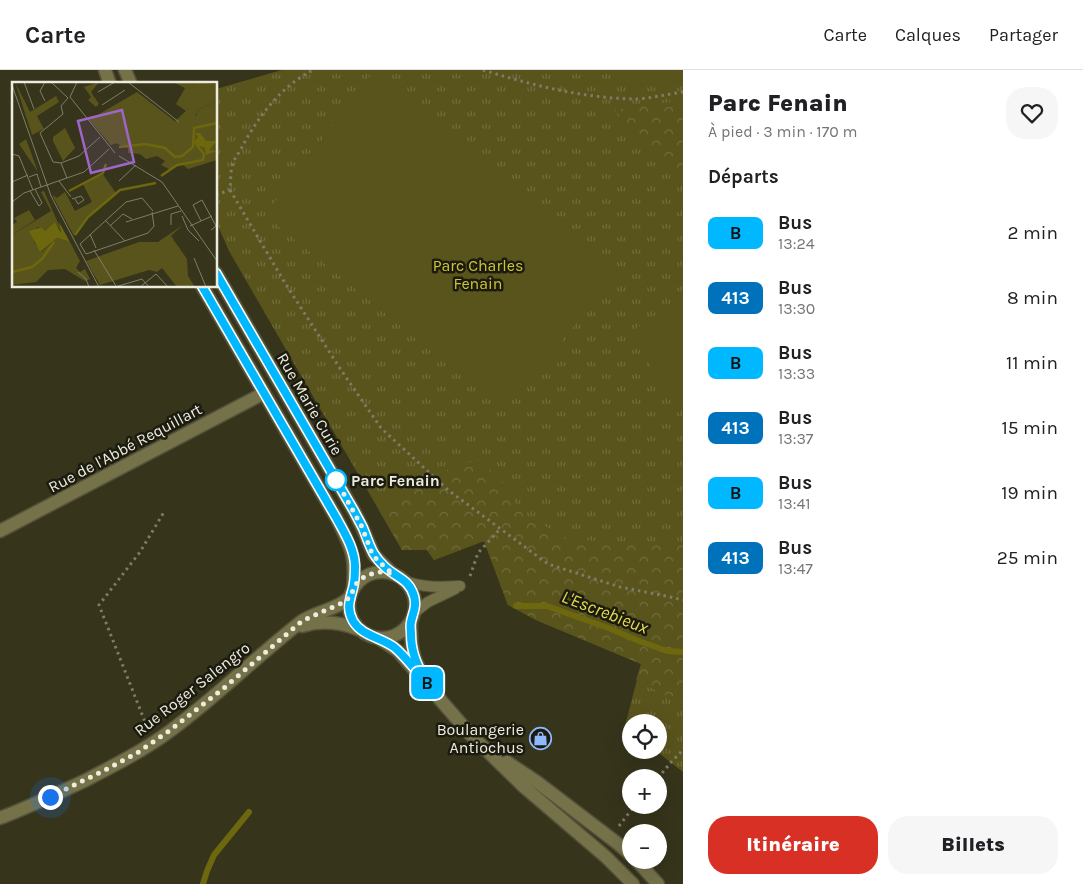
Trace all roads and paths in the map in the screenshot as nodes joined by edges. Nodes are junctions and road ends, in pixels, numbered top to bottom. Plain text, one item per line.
1 (105, 70) edge
2 (125, 70) edge
3 (313, 70) edge
4 (483, 70) edge
5 (109, 82) edge
6 (129, 82) edge
7 (683, 92) edge
8 (230, 190) junction
9 (218, 194) edge
10 (218, 276) edge
11 (203, 288) edge
12 (264, 393) junction
13 (164, 512) dead end
14 (500, 529) junction
15 (0, 530) edge
16 (393, 574) junction
17 (405, 581) junction
18 (468, 584) dead end
19 (352, 592) junction
20 (683, 600) edge
21 (413, 617) junction
22 (360, 630) junction
23 (291, 631) junction
24 (378, 638) junction
25 (427, 684) junction
26 (154, 741) junction
27 (482, 745) junction
28 (683, 750) edge
29 (665, 769) edge
30 (628, 814) edge
31 (0, 818) edge
32 (618, 826) dead end
33 (622, 848) edge
34 (644, 869) edge
35 (633, 884) edge
36 (658, 884) edge

1 - 5 street
2 - 6 street
3 - 8 path
4 - 7 path
8 - 9 path
8 - 14 path
10 - 16 street, Rue Marie Curie
11 - 12 street, Rue Marie Curie
12 - 15 street, Rue de l'Abbé Requillart
12 - 19 street, Rue Marie Curie
13 - 26 path
14 - 18 path
14 - 20 path
16 - 17 street
16 - 19 street
17 - 21 street
17 - 21 lane
19 - 22 street
19 - 23 street, Rue Roger Salengro
21 - 24 street
21 - 25 street
22 - 23 street, Rue Roger Salengro
22 - 24 street
23 - 26 street, Rue Roger Salengro
24 - 25 street
25 - 27 street
26 - 31 street, Rue Roger Salengro
27 - 33 street
27 - 35 street
28 - 29 path
30 - 32 path
34 - 36 street

